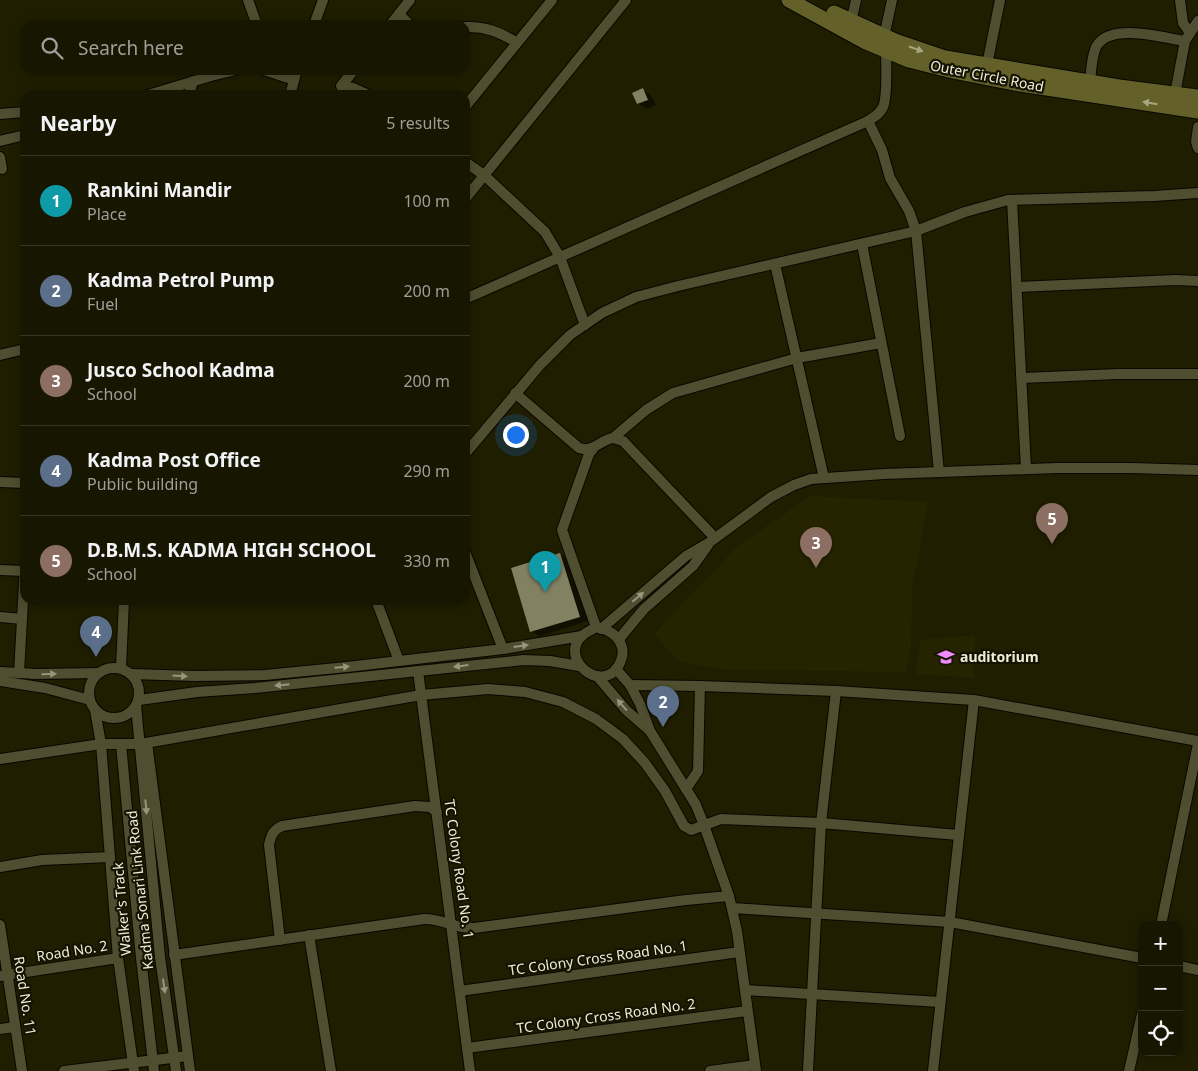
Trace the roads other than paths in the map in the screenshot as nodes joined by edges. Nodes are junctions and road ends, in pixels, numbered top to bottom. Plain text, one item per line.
1 (248, 0) edge
2 (323, 0) edge
3 (410, 0) edge
4 (552, 0) edge
5 (626, 0) edge
6 (789, 0) edge
7 (808, 0) edge
8 (856, 0) edge
9 (892, 0) edge
10 (1000, 0) edge
11 (1180, 0) edge
12 (399, 14) junction
13 (255, 20) edge
14 (316, 20) edge
15 (394, 20) edge
16 (405, 20) edge
17 (1198, 21) edge
18 (851, 22) junction
19 (470, 27) edge
20 (1187, 37) junction
21 (516, 42) junction
22 (885, 43) junction
23 (987, 65) junction
24 (216, 75) edge
25 (280, 75) edge
26 (296, 75) edge
27 (350, 75) edge
28 (294, 80) junction
29 (193, 81) junction
30 (1090, 82) junction
31 (164, 90) edge
32 (190, 90) edge
33 (291, 90) edge
34 (357, 90) edge
35 (1175, 94) junction
36 (1198, 97) edge
37 (470, 101) edge
38 (1198, 111) edge
39 (20, 112) edge
40 (0, 114) edge
41 (868, 121) junction
42 (1198, 127) edge
43 (20, 136) edge
44 (0, 141) edge
45 (1198, 148) edge
46 (0, 157) edge
47 (470, 165) edge
48 (2, 169) dead end
49 (484, 175) junction
50 (470, 193) edge
51 (1198, 193) edge
52 (1012, 200) junction
53 (916, 231) junction
54 (862, 244) junction
55 (560, 257) junction
56 (776, 264) junction
57 (1198, 280) edge
58 (1018, 287) junction
59 (470, 297) edge
60 (585, 325) junction
61 (881, 343) junction
62 (20, 350) edge
63 (0, 355) edge
64 (797, 358) junction
65 (1198, 374) edge
66 (1022, 378) junction
67 (515, 393) junction
68 (900, 436) dead end
69 (613, 438) junction
70 (470, 448) edge
71 (593, 449) junction
72 (1026, 469) junction
73 (1198, 470) edge
74 (938, 472) junction
75 (824, 478) junction
76 (0, 482) edge
77 (20, 483) edge
78 (712, 540) junction
79 (470, 565) edge
80 (0, 570) edge
81 (20, 570) edge
82 (23, 605) edge
83 (124, 605) edge
84 (378, 605) edge
85 (0, 617) edge
86 (22, 619) junction
87 (598, 628) junction
88 (582, 636) junction
89 (619, 639) junction
90 (503, 648) junction
91 (399, 661) junction
92 (579, 666) junction
93 (121, 668) junction
94 (616, 669) junction
95 (418, 671) junction
96 (0, 672) edge
97 (19, 673) junction
98 (99, 673) junction
99 (132, 674) junction
100 (597, 676) junction
101 (0, 682) edge
102 (630, 685) junction
103 (700, 686) junction
104 (836, 691) junction
105 (421, 695) junction
106 (90, 700) junction
107 (974, 700) junction
108 (138, 703) junction
109 (95, 710) junction
110 (650, 731) junction
111 (144, 743) junction
112 (1198, 743) edge
113 (100, 744) junction
114 (121, 744) junction
115 (0, 759) edge
116 (686, 789) junction
117 (437, 812) junction
118 (821, 822) junction
119 (704, 825) junction
120 (958, 835) junction
121 (110, 857) junction
122 (0, 867) edge
123 (729, 896) junction
124 (732, 908) junction
125 (816, 912) junction
126 (1162, 921) edge
127 (950, 922) junction
128 (0, 925) edge
129 (452, 925) junction
130 (309, 935) junction
131 (280, 940) junction
132 (740, 952) junction
133 (174, 955) junction
134 (1138, 957) edge
135 (118, 958) junction
136 (1183, 967) edge
137 (1198, 970) edge
138 (4, 976) edge
139 (745, 990) junction
140 (460, 991) junction
141 (812, 994) junction
142 (940, 1002) junction
143 (747, 1011) junction
144 (15, 1027) junction
145 (0, 1029) edge
146 (1138, 1032) edge
147 (467, 1048) junction
148 (188, 1056) junction
149 (174, 1059) junction
150 (133, 1066) edge
151 (154, 1066) edge
152 (756, 1068) edge
153 (22, 1071) edge
154 (64, 1071) edge
155 (176, 1071) edge
156 (190, 1071) edge
157 (331, 1071) edge
158 (470, 1071) edge
159 (710, 1071) edge
160 (808, 1071) edge
161 (933, 1071) edge
162 (1129, 1071) edge

1 - 13 street
2 - 14 street
3 - 12 street
4 - 21 street
5 - 49 street
6 - 22 main road, Outer Circle Road
7 - 18 main road, Outer Circle Road
8 - 18 street
9 - 22 street
10 - 23 street
11 - 20 street
12 - 15 street
12 - 16 street
17 - 20 street
18 - 22 main road, Outer Circle Road
19 - 21 street
20 - 30 street
20 - 35 street
21 - 37 street
22 -> 23 main road, Outer Circle Road
38 -> 22 main road, Outer Circle Road
22 - 41 street
23 - 30 main road, Outer Circle Road
24 - 29 street
25 - 28 street
26 - 28 street
27 - 34 street
28 - 33 street
29 - 31 street
29 - 32 street
30 - 35 main road, Outer Circle Road
35 - 36 main road, Outer Circle Road
39 - 40 street
41 - 53 street
41 - 55 street
42 - 45 street
43 - 44 street
46 - 48 street
47 - 49 street
49 - 50 street
49 - 55 street
51 - 52 street
52 - 53 street
52 - 58 street
53 - 54 street
53 - 74 street
54 - 56 street
54 - 61 street
55 - 59 street
55 - 60 street
56 - 60 street
56 - 64 street
57 - 58 street
58 - 66 street
60 - 67 street
61 - 64 street
61 - 68 street
62 - 63 street
64 - 69 street
64 - 75 street
65 - 66 street
66 - 72 street
67 - 70 street
67 - 71 street
69 - 71 street
69 - 78 street
71 - 87 street
72 - 73 street
72 - 74 street
74 - 75 street
75 - 78 street
76 - 77 street
87 -> 78 street
78 - 89 street
79 - 90 street
80 - 81 street
82 - 86 street
83 - 93 street
84 - 91 street
85 - 86 street
86 - 97 street
87 - 88 street
87 - 89 street
90 -> 88 street
88 - 92 street
89 - 94 street
90 - 91 street
99 -> 91 street
92 -> 95 street
92 - 100 street
93 - 98 street
93 - 99 street
94 - 100 street
94 - 102 street
95 - 105 street, TC Colony Road No. 1
95 -> 108 street
96 - 97 street
97 -> 98 street
98 - 106 street
99 - 108 street
110 -> 100 street
101 - 106 street
102 - 103 street
102 - 110 street
103 - 104 street
103 - 116 street
104 - 107 street
104 - 118 street
105 - 111 street
105 - 117 street, TC Colony Road No. 1
105 - 119 street
106 - 109 street
107 - 112 street
107 - 120 street
108 - 109 street
108 - 111 street, Kadma Sonari Link Road
109 - 113 street, Kadma Sonari Link Road
110 - 116 street
111 - 114 street
111 - 133 street
111 -> 149 street, Kadma Sonari Link Road
112 - 126 street
113 - 114 street
113 - 115 street
113 - 121 street, Kadma Sonari Link Road
114 - 151 street, Walker's Track
116 - 119 street
117 - 129 street, TC Colony Road No. 1
117 - 131 street
118 - 119 street
118 - 120 street
118 - 125 street
119 - 123 street
120 - 127 street
121 - 122 street
121 - 135 street, Kadma Sonari Link Road
123 - 124 street
123 - 129 street
124 - 125 street
124 - 132 street
125 - 127 street
125 - 141 street
127 - 134 street
127 - 142 street
128 - 138 street, Road No. 11
129 - 130 street
129 - 140 street, TC Colony Road No. 1
130 - 131 street
130 - 157 street
131 - 133 street
132 - 139 street
132 - 140 street, TC Colony Cross Road No. 1
133 - 148 street
135 - 138 street, Road No. 2
135 - 150 street, Kadma Sonari Link Road
136 - 137 street
138 - 144 street, Road No. 11
139 - 141 street
139 - 143 street
140 - 147 street, TC Colony Road No. 1
141 - 142 street
141 - 160 street
142 - 161 street
143 - 147 street, TC Colony Cross Road No. 2
143 - 152 street
144 - 145 street
144 - 153 street, Road No. 11
146 - 162 street
147 - 158 street, TC Colony Road No. 1
148 - 149 street
148 - 156 street
149 - 151 street
149 - 155 street, Kadma Sonari Link Road
150 - 151 street
150 - 154 street
152 - 159 street

